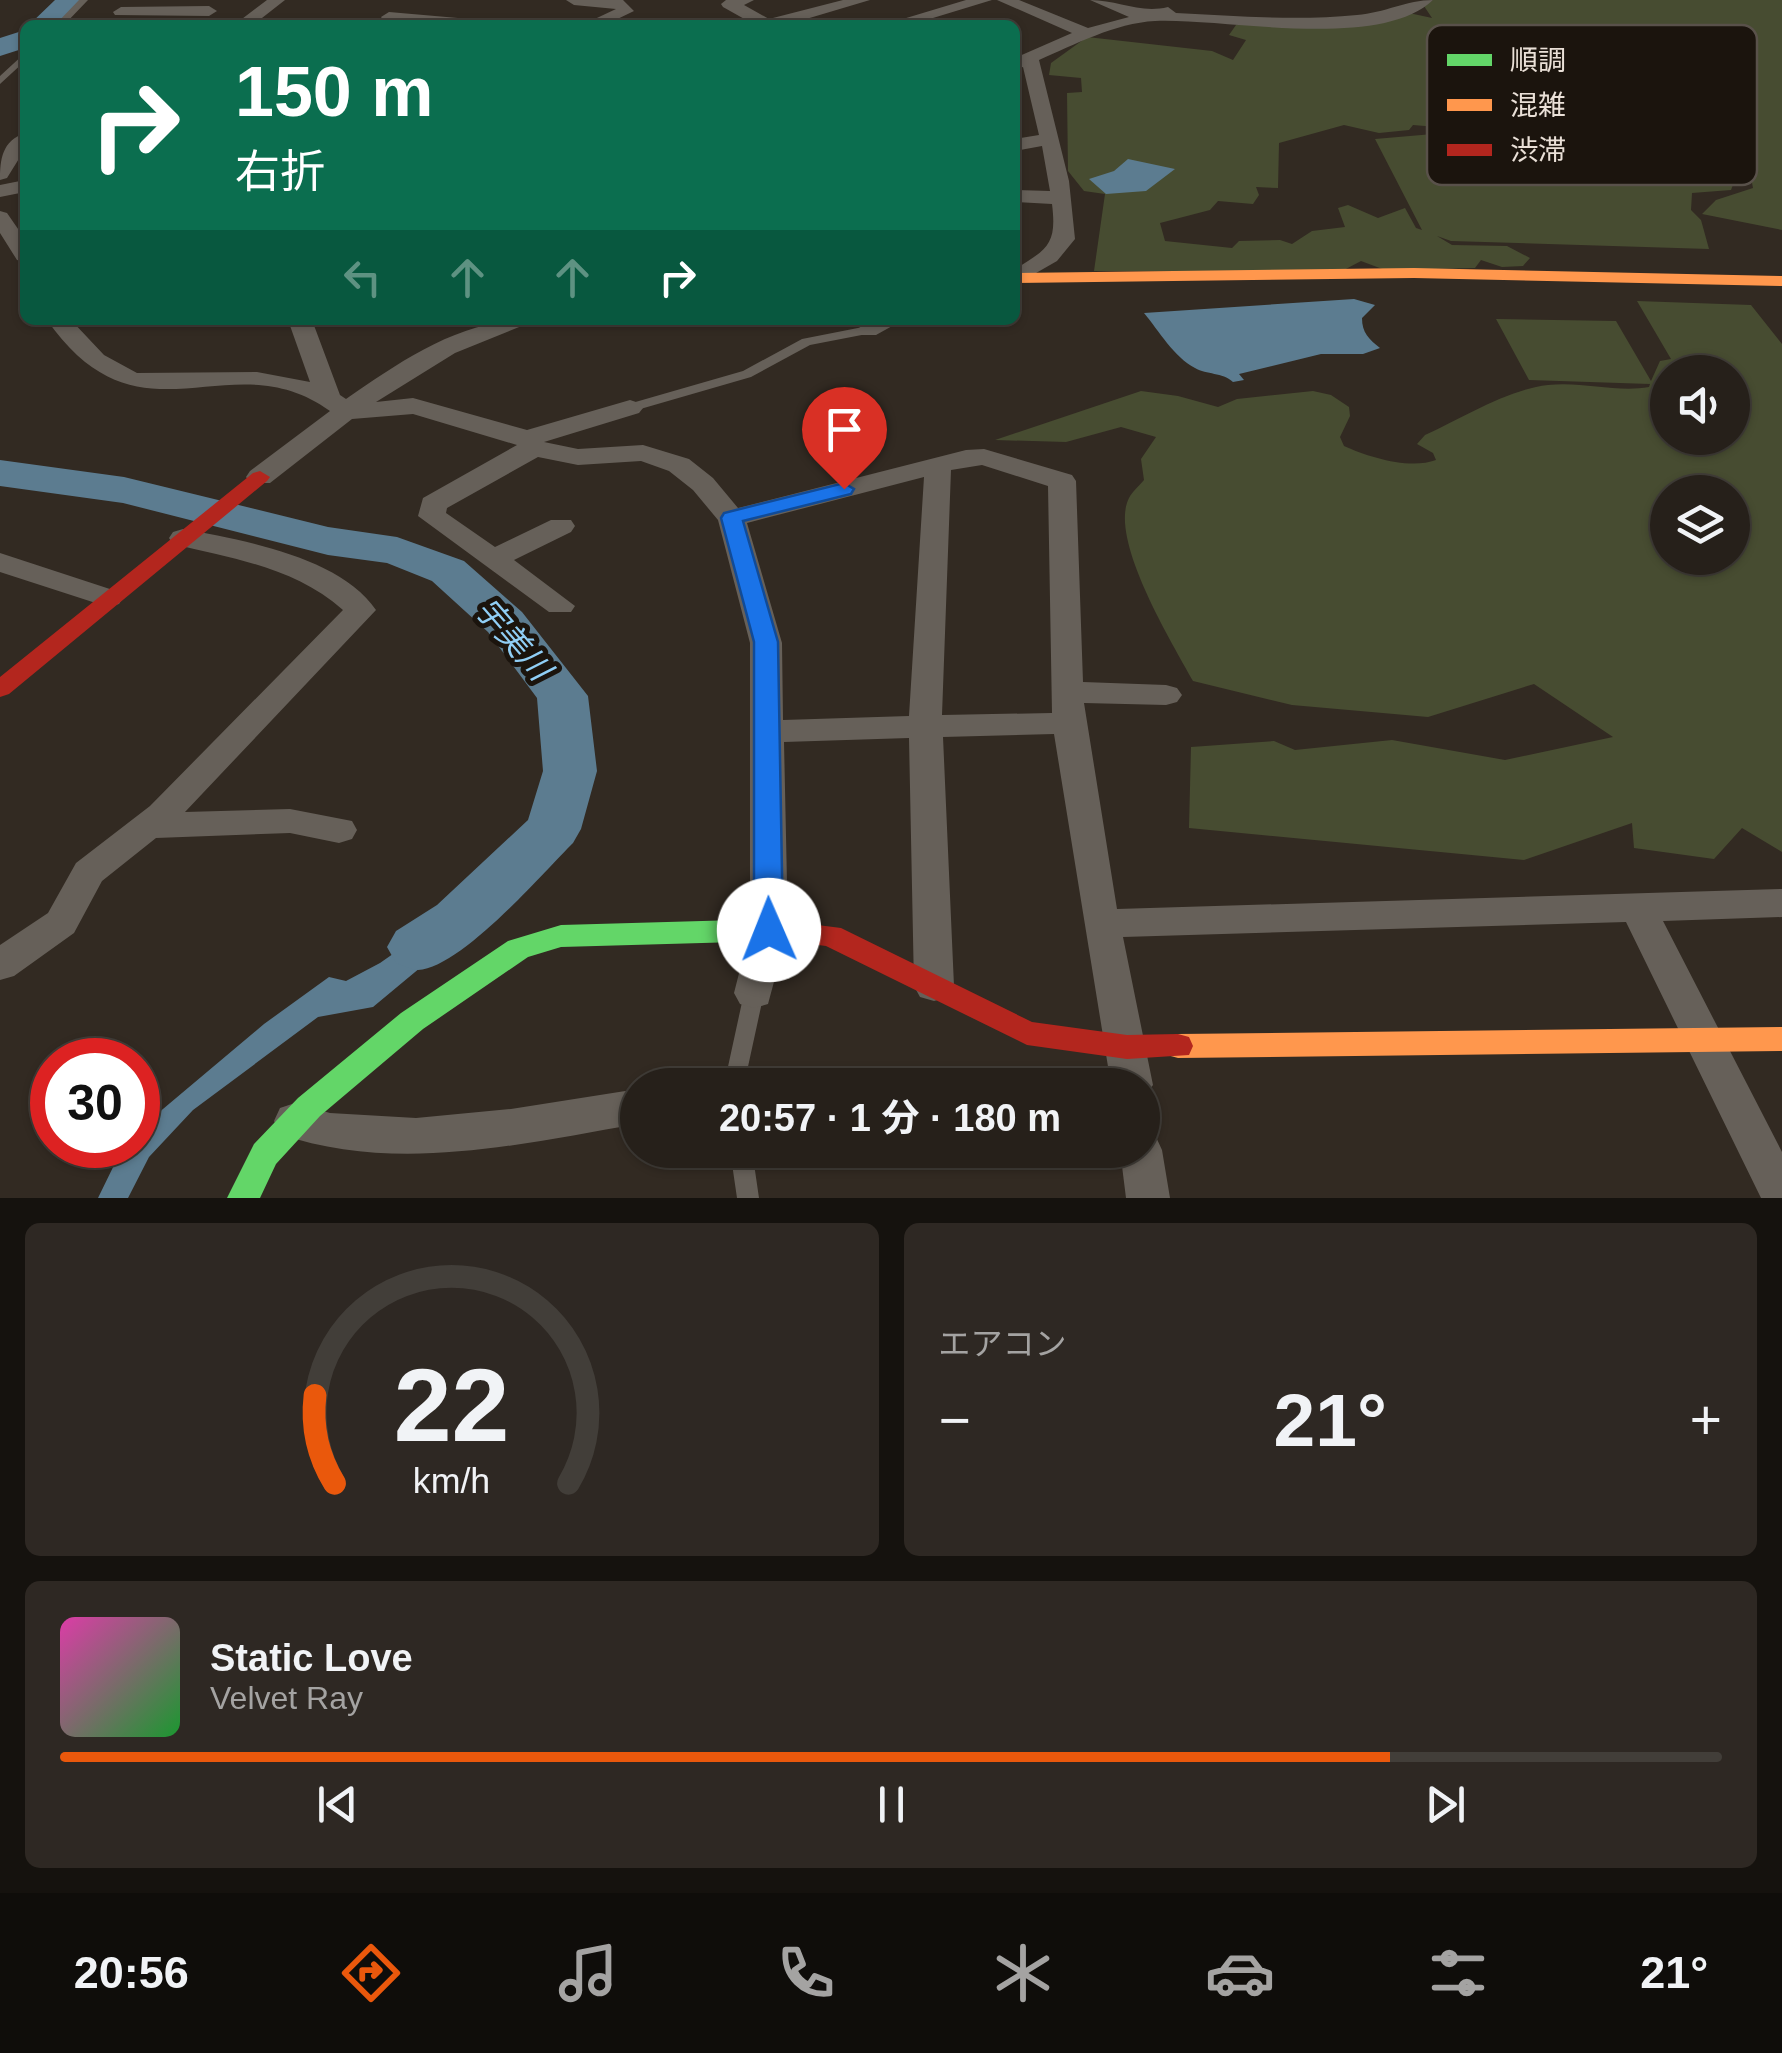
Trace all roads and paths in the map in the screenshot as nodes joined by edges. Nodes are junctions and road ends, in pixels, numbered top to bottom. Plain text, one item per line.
1 (84, 0) edge
2 (276, 0) edge
3 (406, 0) edge
4 (574, 0) edge
5 (746, 0) edge
6 (862, 0) edge
7 (913, 0) edge
8 (984, 0) edge
9 (1004, 0) edge
10 (1098, 0) edge
11 (1425, 0) edge
12 (1198, 3) edge
13 (215, 4) edge
14 (1290, 4) dead end
15 (940, 12) junction
16 (1142, 18) junction
17 (1220, 19) junction
18 (64, 20) edge
19 (111, 20) edge
20 (194, 20) edge
21 (249, 20) edge
22 (385, 20) edge
23 (603, 20) edge
24 (758, 20) edge
25 (786, 20) edge
26 (909, 20) edge
27 (960, 20) edge
28 (1194, 31) dead end
29 (1087, 34) junction
30 (1028, 59) edge
31 (20, 61) edge
32 (0, 81) edge
33 (1039, 95) junction
34 (1020, 101) edge
35 (1048, 139) junction
36 (20, 144) edge
37 (1020, 144) edge
38 (0, 174) edge
39 (1020, 196) edge
40 (1061, 198) junction
41 (0, 217) edge
42 (20, 247) edge
43 (1020, 275) edge
44 (1020, 278) edge
45 (1782, 280) edge
46 (62, 325) edge
47 (302, 325) edge
48 (503, 325) edge
49 (880, 325) edge
50 (868, 330) joint
51 (337, 403) junction
52 (630, 408) joint
53 (530, 444) junction
54 (938, 466) junction
55 (260, 477) joint
56 (732, 518) junction
57 (561, 526) dead end
58 (190, 532) junction
59 (493, 558) junction
60 (0, 562) edge
61 (108, 598) junction
62 (560, 606) dead end
63 (0, 689) edge
64 (1166, 695) dead end
65 (1069, 708) junction
66 (926, 727) junction
67 (767, 731) junction
68 (148, 826) junction
69 (339, 830) dead end
70 (1782, 904) edge
71 (1637, 906) junction
72 (1102, 924) junction
73 (769, 930) junction
74 (0, 965) edge
75 (934, 986) junction
76 (754, 993) joint
77 (1782, 1039) edge
78 (1706, 1040) junction
79 (1130, 1066) edge
80 (738, 1068) edge
81 (620, 1109) edge
82 (295, 1121) junction
83 (744, 1168) edge
84 (1144, 1168) edge
85 (1782, 1196) edge
86 (243, 1198) edge
87 (748, 1198) edge
88 (1148, 1198) edge

1 - 18 lane
2 - 21 street
3 - 22 street
4 - 23 street
5 - 24 street
6 - 25 street
7 - 15 street
8 - 15 street
9 - 29 street
10 - 16 street
11 - 17 street
12 - 16 street
13 - 19 street
13 - 20 street
14 - 17 street
15 - 26 street
15 - 27 street
16 - 17 street
16 - 28 street
16 - 29 street
29 - 30 street
30 - 33 street
31 - 32 lane
33 - 34 street
33 - 35 street
35 - 37 street
35 - 40 street
36 - 38 street
39 - 40 street
40 - 43 street
41 - 42 street
44 - 45 street
46 - 51 street
47 - 51 street
48 - 51 street
49 - 50 street
50 - 52 lane
51 - 53 street
51 - 55 street
52 - 53 street
53 - 56 street
53 - 59 street
54 - 56 street
54 - 65 street
54 - 66 street
55 - 58 street
56 - 67 street
57 - 59 street
58 - 61 street
58 - 68 street
59 - 62 street
60 - 61 street
61 - 63 street
64 - 65 street
65 - 66 street
65 - 72 street
66 - 67 street
66 - 75 street
67 - 73 street
68 - 69 street
68 - 74 street
70 - 71 street
71 - 72 street
71 - 78 street
72 - 79 street
73 - 75 street
73 - 76 street
73 - 82 street
75 - 79 street
76 - 80 lane
77 - 78 street
78 - 79 street
78 - 85 street
81 - 82 street
82 - 86 street
83 - 87 lane
84 - 88 street

